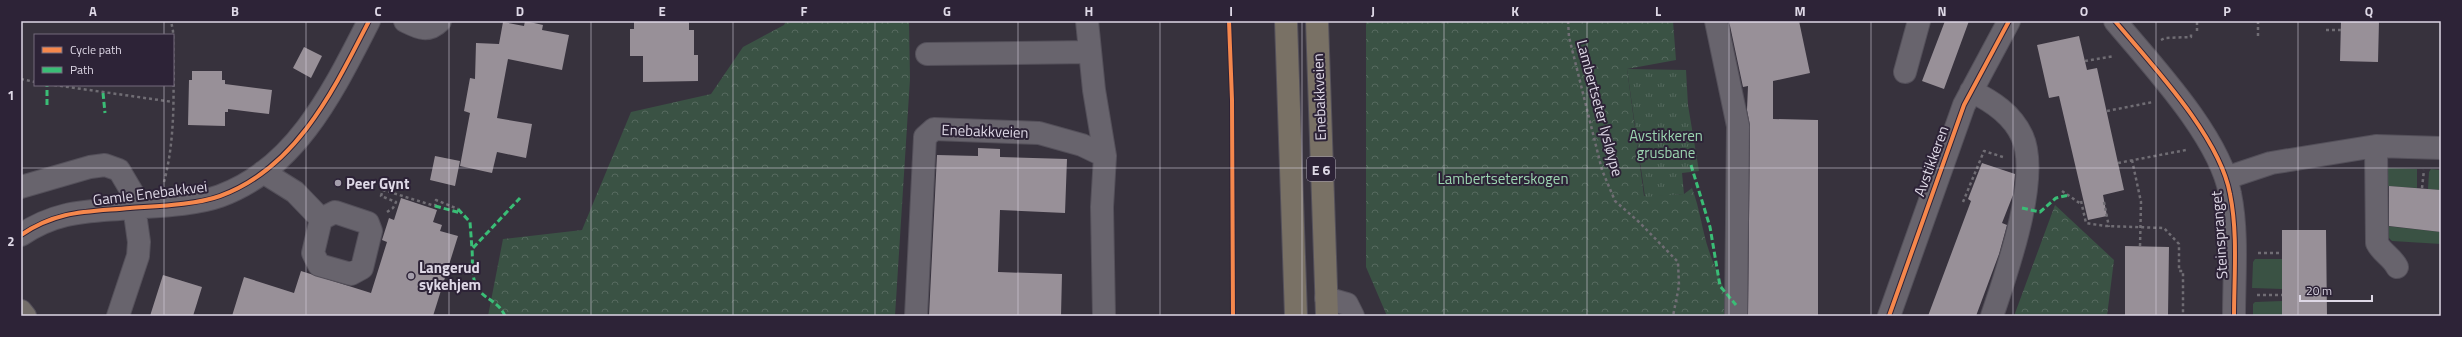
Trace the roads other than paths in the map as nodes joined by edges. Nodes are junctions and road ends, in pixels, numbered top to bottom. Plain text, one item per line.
1 (369, 21) edge
2 (405, 21) edge
3 (440, 21) edge
4 (1087, 21) edge
5 (1286, 21) edge
6 (1317, 21) edge
7 (1716, 21) edge
8 (1919, 21) edge
9 (2009, 21) edge
10 (2115, 21) edge
11 (1090, 52) junction
12 (927, 54) dead end
13 (1905, 72) dead end
14 (1971, 91) junction
15 (2376, 146) junction
16 (2441, 148) edge
17 (1105, 156) junction
18 (263, 172) junction
19 (2226, 178) junction
20 (21, 187) edge
21 (134, 208) junction
22 (321, 219) dead end
23 (21, 235) edge
24 (2397, 267) dead end
25 (1327, 307) edge
26 (21, 311) edge
27 (26, 316) edge
28 (118, 316) edge
29 (916, 316) edge
30 (1104, 316) edge
31 (1296, 316) edge
32 (1353, 316) edge
33 (1736, 316) edge
34 (1890, 316) edge
35 (1992, 316) edge
36 (2234, 316) edge

1 - 18 street, Gamle Enebakkvei
2 - 3 street
4 - 11 street
5 - 31 highway, Enebakkveien / E 6
6 - 25 highway, Enebakkveien / E 6
7 - 33 street
8 - 13 street
9 - 14 street, Avstikkeren
10 - 19 street, Steinspranget
11 - 12 street
11 - 17 street
14 - 34 street, Avstikkeren
14 - 35 street
15 - 16 street, Steinspranget
15 - 19 street, Steinspranget
15 - 24 street
17 - 29 street, Enebakkveien
17 - 30 street
18 - 21 street, Gamle Enebakkvei
18 - 22 street
19 - 36 street, Steinspranget
20 - 21 street
21 - 23 street, Gamle Enebakkvei
21 - 28 street
25 - 32 street
26 - 27 main road

